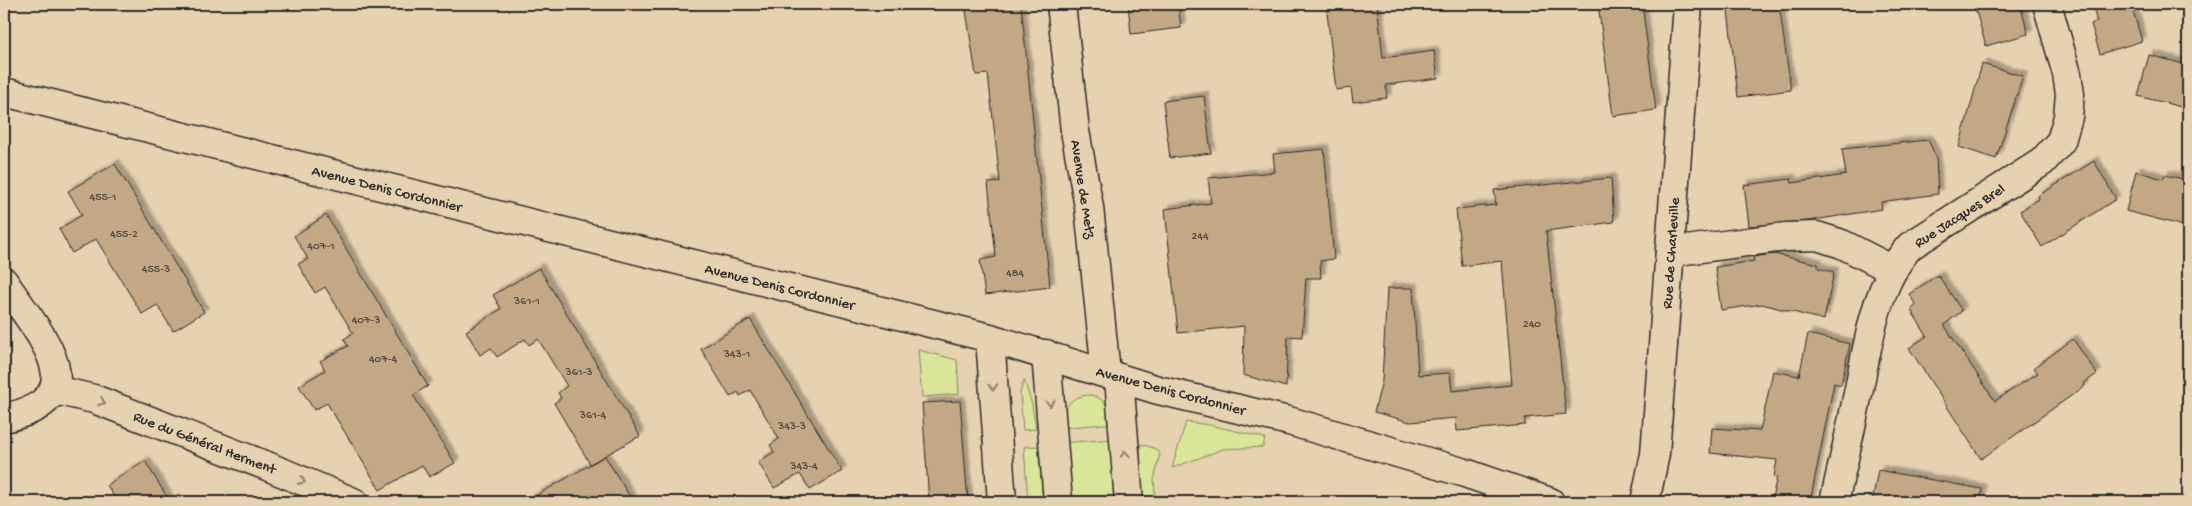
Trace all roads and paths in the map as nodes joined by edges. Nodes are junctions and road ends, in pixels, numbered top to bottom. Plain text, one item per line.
1 (1061, 4) edge
2 (1688, 4) edge
3 (2047, 4) edge
4 (4, 92) edge
5 (1670, 252) junction
6 (1893, 270) junction
7 (4, 282) edge
8 (990, 338) junction
9 (1046, 354) junction
10 (1113, 376) junction
11 (55, 390) junction
12 (4, 418) edge
13 (353, 502) edge
14 (1002, 502) edge
15 (1058, 502) edge
16 (1129, 502) edge
17 (1550, 502) edge
18 (1646, 502) edge
19 (1834, 502) edge

1 - 10 street, Avenue de Metz
2 - 5 street, Rue de Charleville
3 - 6 street, Rue Jacques Brel
4 - 8 street, Avenue Denis Cordonnier
5 - 6 street
5 - 18 street, Rue de Charleville
6 - 19 street, Rue Jacques Brel
7 - 11 street
8 - 9 street, Avenue Denis Cordonnier
8 -> 14 street
9 - 10 street, Avenue Denis Cordonnier
9 -> 15 street
16 -> 10 street, Avenue de Metz
10 - 17 street, Avenue Denis Cordonnier
11 - 12 street
11 -> 13 street, Rue du Général Herment

